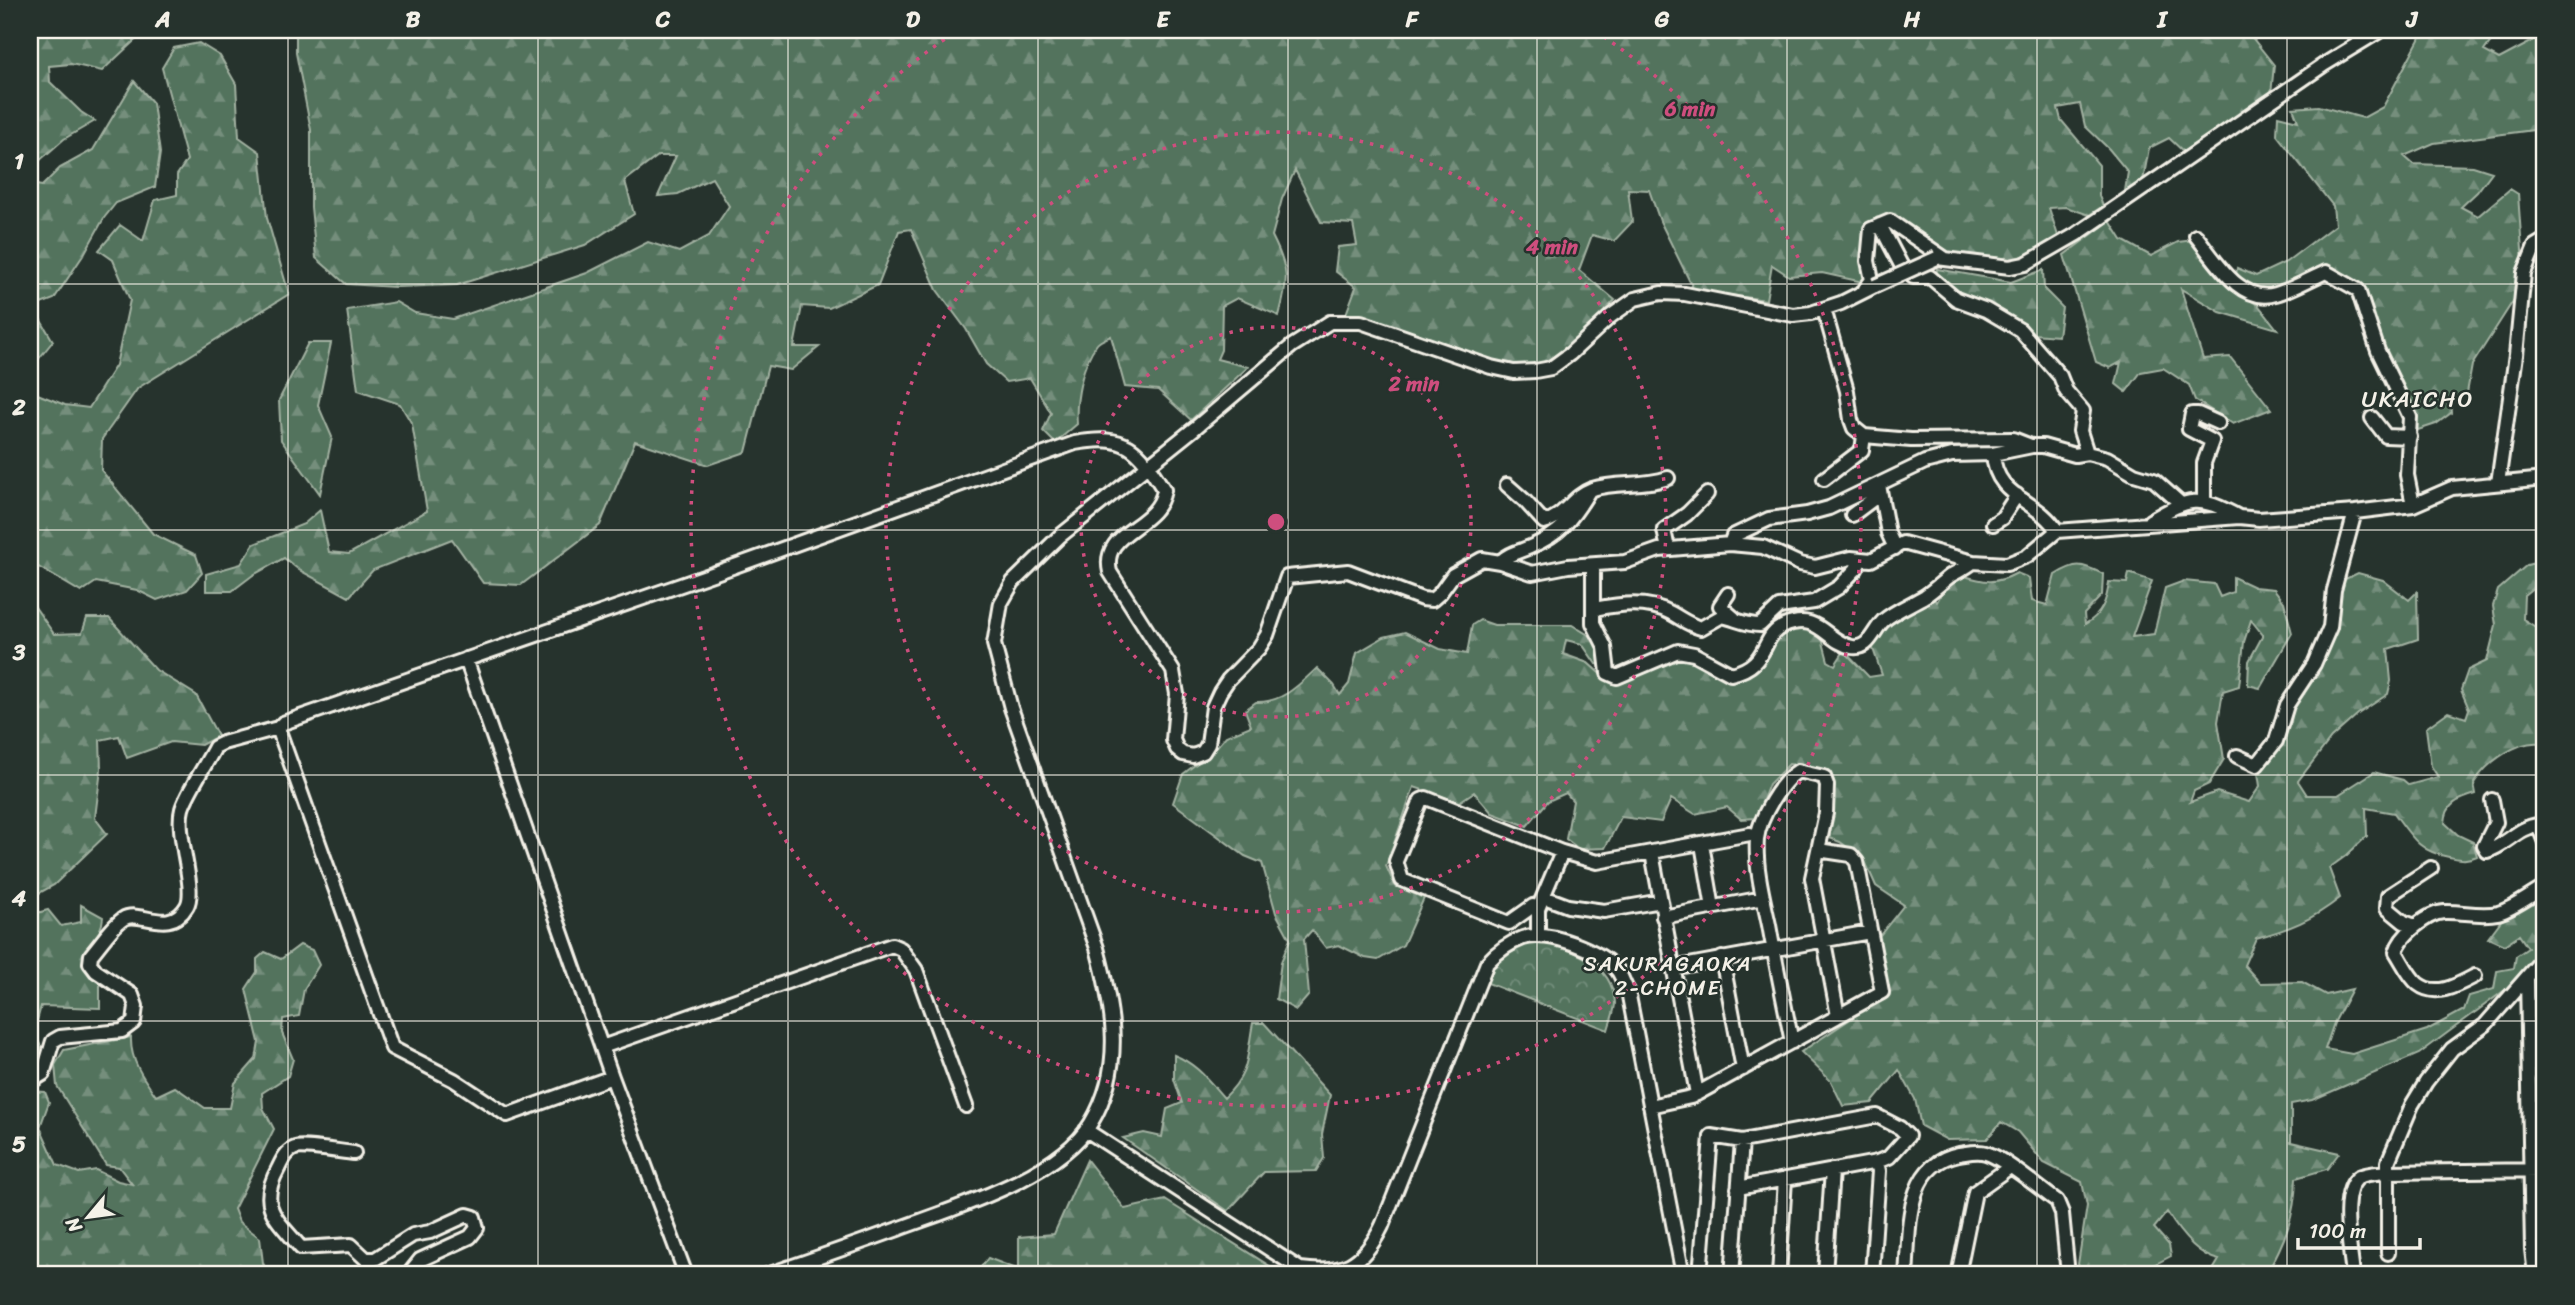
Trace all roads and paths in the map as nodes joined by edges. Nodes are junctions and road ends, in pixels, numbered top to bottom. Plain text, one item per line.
1 (2381, 30) edge
2 (1880, 225) junction
3 (2196, 236) dead end
4 (2545, 240) edge
5 (1941, 258) junction
6 (1863, 292) junction
7 (1824, 309) junction
8 (2372, 418) dead end
9 (2218, 423) dead end
10 (1864, 436) junction
11 (2410, 437) junction
12 (2032, 446) junction
13 (2087, 453) junction
14 (1993, 454) junction
15 (1148, 464) junction
16 (1668, 478) dead end
17 (1824, 479) dead end
18 (2545, 479) edge
19 (2498, 483) junction
20 (1507, 485) dead end
21 (1879, 490) junction
22 (1589, 491) junction
23 (1707, 494) dead end
24 (2017, 495) junction
25 (2204, 501) junction
26 (2181, 504) junction
27 (2413, 505) junction
28 (2356, 513) junction
29 (1852, 515) dead end
30 (2239, 517) junction
31 (2147, 523) junction
32 (1993, 524) dead end
33 (2057, 531) junction
34 (1730, 544) junction
35 (1895, 548) junction
36 (1668, 549) junction
37 (1861, 559) junction
38 (1500, 562) junction
39 (1973, 562) junction
40 (1593, 565) junction
41 (1728, 594) dead end
42 (1594, 609) junction
43 (1734, 618) junction
44 (466, 659) junction
45 (278, 728) junction
46 (2237, 756) dead end
47 (2492, 800) dead end
48 (1757, 836) junction
49 (2545, 842) edge
50 (1703, 844) junction
51 (1818, 850) junction
52 (1562, 852) junction
53 (1652, 853) junction
54 (2431, 868) dead end
55 (2545, 887) edge
56 (1763, 898) junction
57 (1661, 901) junction
58 (1541, 903) junction
59 (1713, 908) junction
60 (1663, 917) junction
61 (2415, 926) junction
62 (1870, 932) junction
63 (1538, 936) junction
64 (1824, 939) junction
65 (1773, 948) junction
66 (2545, 950) edge
67 (1722, 958) junction
68 (1672, 968) junction
69 (2475, 976) dead end
70 (2528, 977) junction
71 (1838, 1016) junction
72 (1792, 1042) junction
73 (602, 1046) junction
74 (1743, 1069) junction
75 (612, 1077) junction
76 (30, 1082) edge
77 (1697, 1094) junction
78 (966, 1106) dead end
79 (1650, 1107) junction
80 (1086, 1130) junction
81 (1742, 1141) junction
82 (354, 1153) dead end
83 (1877, 1162) junction
84 (2010, 1167) junction
85 (1832, 1170) junction
86 (2539, 1170) edge
87 (2387, 1172) junction
88 (1785, 1179) junction
89 (1738, 1188) junction
90 (2531, 1224) junction
91 (2545, 1224) edge
92 (2388, 1252) dead end
93 (408, 1275) edge
94 (686, 1275) edge
95 (767, 1275) edge
96 (1683, 1275) edge
97 (1700, 1275) edge
98 (1732, 1275) edge
99 (1779, 1275) edge
100 (1825, 1275) edge
101 (1872, 1275) edge
102 (1906, 1275) edge
103 (1958, 1275) edge
104 (2068, 1275) edge
105 (2353, 1275) edge
106 (2536, 1275) edge

1 - 5 street
2 - 5 street
2 - 6 street
2 - 13 street
3 - 11 street
4 - 19 street
5 - 6 street, bridge
6 - 7 street
7 - 10 street
7 - 15 street
8 - 11 street
9 - 25 street
10 - 12 street
10 - 17 street
11 - 27 street
12 - 13 street
12 - 14 street
13 - 26 street
14 - 21 street
14 - 24 street
15 - 38 street
15 - 44 street
15 - 80 street
16 - 22 street
18 - 19 street
19 - 27 street
20 - 22 street
21 - 29 street
21 - 34 street
21 - 35 street
22 - 38 street
23 - 36 street
24 - 32 street
24 - 33 street
25 - 26 street
25 - 30 street
26 - 31 street
27 - 28 street
28 - 30 street
28 - 46 street
30 - 31 street
31 - 33 street
33 - 39 street
34 - 36 street
34 - 37 street
35 - 37 street
35 - 39 street
36 - 40 street
37 - 43 street
38 - 40 street
39 - 42 street
40 - 42 street
41 - 43 street
42 - 43 street
44 - 45 street
44 - 73 street
45 - 75 street
45 - 76 street
47 - 49 street
48 - 50 street
48 - 51 street
48 - 56 street
50 - 53 street
50 - 59 street
51 - 62 street
51 - 64 street
52 - 53 street
52 - 58 street
52 - 58 street
53 - 57 street
54 - 61 street
55 - 61 street
56 - 59 street
56 - 65 street
57 - 58 street
57 - 60 street
58 - 63 street
59 - 60 street
60 - 68 street
61 - 69 street
62 - 64 street
62 - 71 street
63 - 79 street
63 - 80 street
64 - 65 street
64 - 71 street
65 - 67 street
65 - 72 street
66 - 70 street
67 - 68 street
67 - 74 street
68 - 77 street
70 - 86 street
70 - 87 street
71 - 72 street
72 - 74 street
73 - 75 street
73 - 78 street
74 - 77 street
75 - 94 street
77 - 79 street
79 - 96 street
80 - 95 street
81 - 83 street
81 - 89 street
81 - 97 street
82 - 93 street
83 - 85 street
83 - 101 street
84 - 102 street
84 - 103 street
84 - 104 street
85 - 88 street
85 - 100 street
86 - 87 street
86 - 90 street
87 - 92 street
87 - 105 street
88 - 89 street
88 - 99 street
89 - 98 street
90 - 91 street
90 - 106 street

